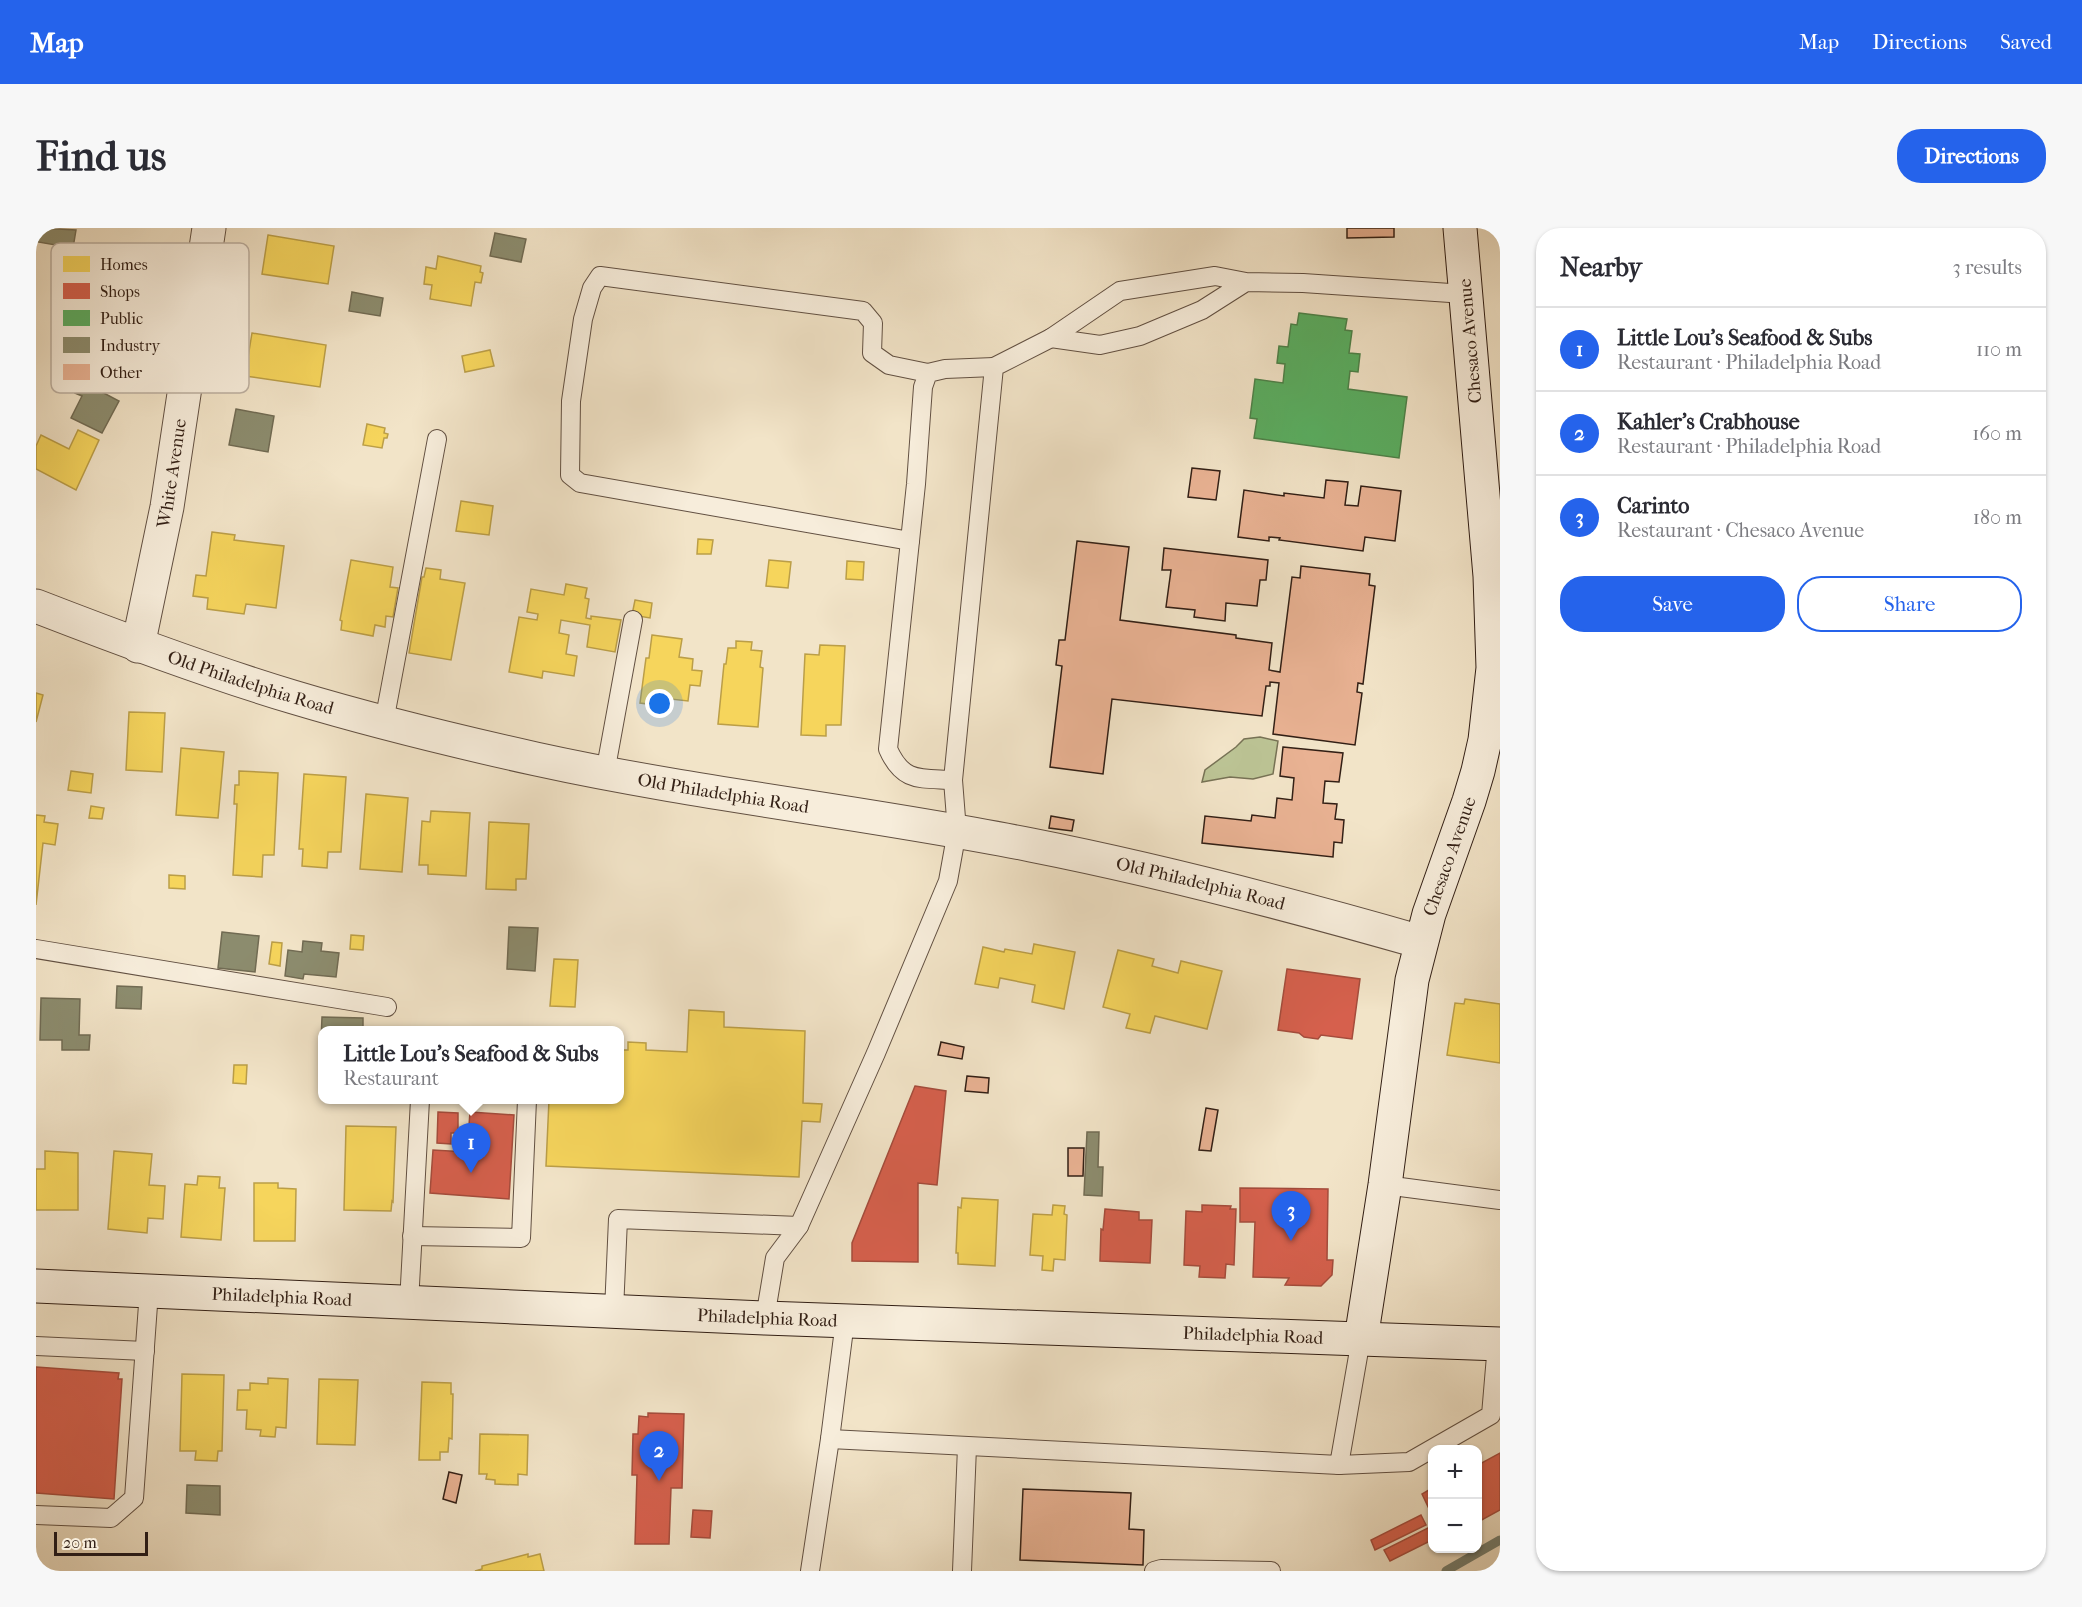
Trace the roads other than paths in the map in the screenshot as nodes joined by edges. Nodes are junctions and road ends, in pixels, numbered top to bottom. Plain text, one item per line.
1 (209, 228) edge
2 (1460, 228) edge
3 (207, 243) edge
4 (1246, 282) junction
5 (1465, 294) junction
6 (1051, 338) junction
7 (994, 367) junction
8 (928, 373) junction
9 (184, 393) edge
10 (437, 439) dead end
11 (910, 541) junction
12 (36, 606) edge
13 (633, 620) dead end
14 (138, 646) junction
15 (384, 722) junction
16 (605, 773) junction
17 (953, 780) junction
18 (957, 831) junction
19 (1421, 942) junction
20 (36, 949) edge
21 (387, 1007) dead end
22 (420, 1104) edge
23 (527, 1104) edge
24 (1385, 1185) junction
25 (1500, 1200) edge
26 (799, 1226) junction
27 (412, 1236) junction
28 (36, 1286) edge
29 (149, 1291) junction
30 (409, 1303) junction
31 (615, 1311) junction
32 (765, 1318) junction
33 (845, 1321) junction
34 (1361, 1339) junction
35 (1499, 1344) edge
36 (36, 1346) edge
37 (145, 1351) junction
38 (830, 1439) junction
39 (967, 1447) junction
40 (1339, 1465) junction
41 (36, 1515) edge
42 (810, 1571) edge
43 (962, 1571) edge
44 (1154, 1571) edge
45 (1271, 1571) edge

1 - 3 street, White Avenue
2 - 5 street, Chesaco Avenue
4 - 5 lane
4 - 6 lane
4 - 6 lane
5 - 19 street, Chesaco Avenue
6 - 7 lane
7 - 8 lane
7 - 17 lane
8 - 11 lane
8 - 11 lane
9 - 14 street, White Avenue
10 - 15 lane
11 - 17 lane
12 - 14 street, Old Philadelphia Road
13 - 16 lane
14 - 15 street, Old Philadelphia Road
15 - 16 street, Old Philadelphia Road
16 - 18 street, Old Philadelphia Road
17 - 18 lane
18 - 19 street, Old Philadelphia Road
18 - 26 lane
19 - 24 street, Chesaco Avenue
20 - 21 lane
22 - 27 lane
23 - 27 lane
24 - 25 lane
24 - 34 street, Chesaco Avenue
26 - 31 lane
26 - 32 lane
27 - 30 lane
28 - 29 street, Philadelphia Road
29 - 30 street, Philadelphia Road
29 - 37 lane
30 - 31 street, Philadelphia Road
31 - 32 street, Philadelphia Road
32 - 33 street, Philadelphia Road
33 - 34 street, Philadelphia Road
33 - 38 lane
34 - 35 street, Philadelphia Road
34 - 40 lane
35 - 40 lane
36 - 37 lane
37 - 41 lane
38 - 39 lane
38 - 42 lane
39 - 40 lane
39 - 43 lane
44 - 45 lane

